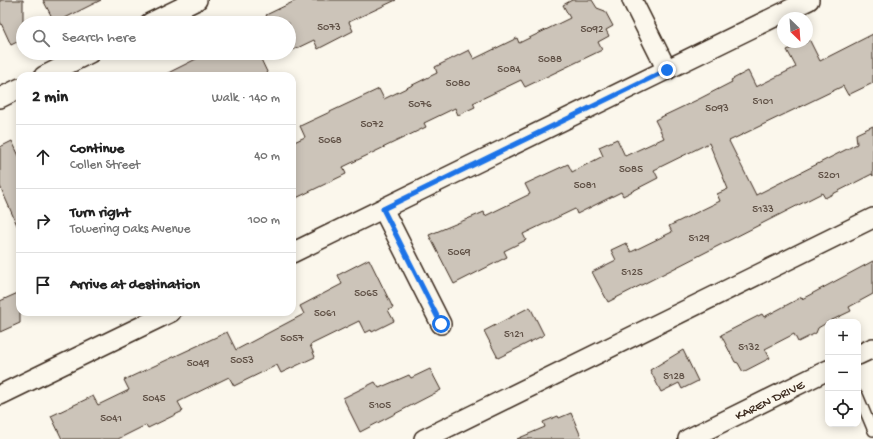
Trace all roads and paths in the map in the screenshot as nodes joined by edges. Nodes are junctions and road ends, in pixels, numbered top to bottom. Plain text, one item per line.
1 (196, 0) edge
2 (632, 0) edge
3 (809, 0) edge
4 (164, 16) edge
5 (76, 60) edge
6 (667, 70) junction
7 (52, 72) edge
8 (16, 90) edge
9 (0, 98) edge
10 (383, 209) junction
11 (873, 218) edge
12 (296, 251) edge
13 (163, 316) edge
14 (441, 324) dead end
15 (873, 348) edge
16 (861, 354) edge
17 (825, 371) edge
18 (0, 395) edge
19 (861, 402) edge
20 (873, 431) edge
21 (424, 439) edge
22 (688, 439) edge

1 - 4 street
2 - 6 street
3 - 6 street
5 - 7 street
6 - 10 street
8 - 9 street
10 - 12 street
10 - 14 street
11 - 21 street
13 - 18 street
15 - 16 street
17 - 22 street, KAREN DRIVE
19 - 20 lane

